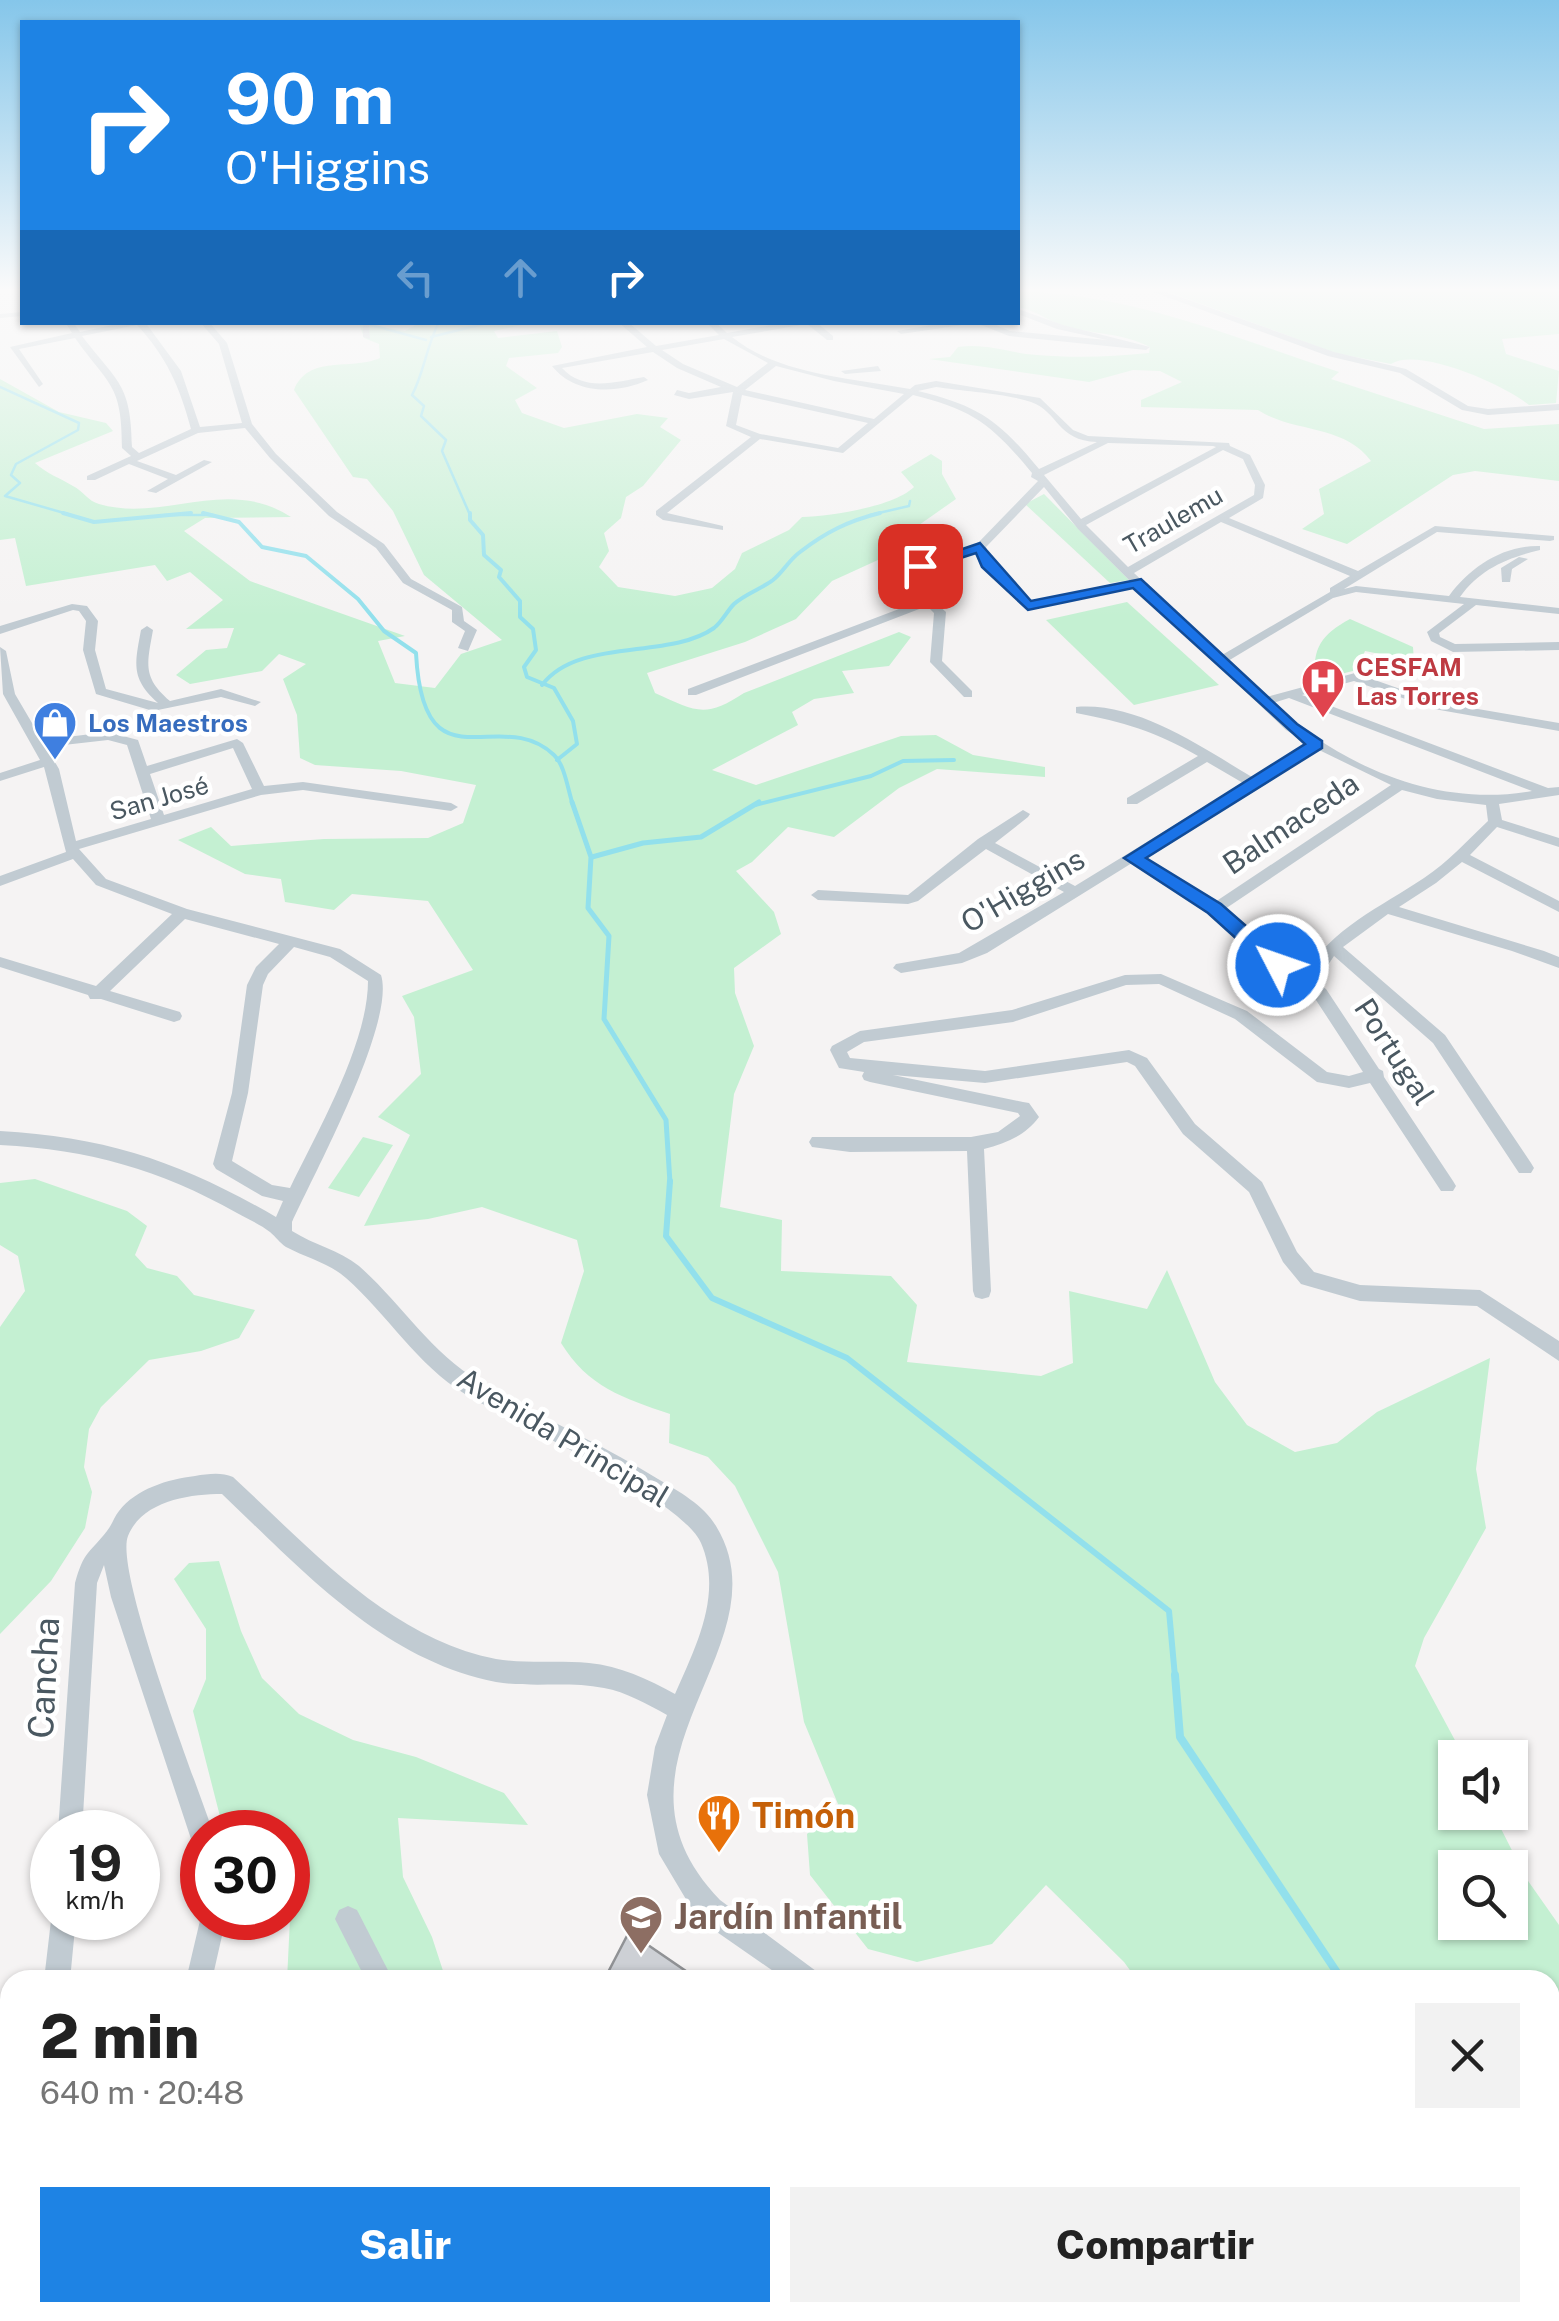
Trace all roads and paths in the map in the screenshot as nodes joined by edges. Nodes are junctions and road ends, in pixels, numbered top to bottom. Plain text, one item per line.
1 (125, 400) edge
2 (188, 400) edge
3 (240, 400) edge
4 (732, 400) edge
5 (779, 400) edge
6 (902, 400) edge
7 (937, 400) edge
8 (1035, 400) edge
9 (1451, 400) edge
10 (1559, 407) edge
11 (877, 422) junction
12 (247, 425) junction
13 (196, 430) junction
14 (758, 436) junction
15 (1104, 443) junction
16 (1226, 445) junction
17 (133, 459) junction
18 (207, 462) dead end
19 (92, 478) dead end
20 (176, 478) junction
21 (1038, 479) junction
22 (152, 491) dead end
23 (1222, 519) junction
24 (1080, 524) junction
25 (719, 528) dead end
26 (980, 547) junction
27 (1536, 548) junction
28 (1126, 573) junction
29 (1356, 574) junction
30 (1506, 580) dead end
31 (1136, 582) junction
32 (1329, 596) junction
33 (1453, 598) junction
34 (927, 602) junction
35 (1474, 602) junction
36 (1559, 611) edge
37 (0, 630) edge
38 (147, 630) dead end
39 (1559, 646) edge
40 (464, 648) dead end
41 (0, 651) edge
42 (1220, 661) junction
43 (692, 692) dead end
44 (968, 694) dead end
45 (1292, 694) junction
46 (1264, 701) junction
47 (255, 702) dead end
48 (7, 705) edge
49 (168, 705) junction
50 (1080, 710) dead end
51 (1559, 727) edge
52 (1316, 744) junction
53 (43, 753) junction
54 (1206, 757) junction
55 (145, 771) junction
56 (0, 777) edge
57 (1252, 784) junction
58 (1400, 785) junction
59 (260, 791) junction
60 (1553, 792) edge
61 (1132, 800) dead end
62 (1492, 801) junction
63 (450, 807) dead end
64 (1023, 814) dead end
65 (159, 821) junction
66 (1494, 822) junction
67 (982, 842) junction
68 (1559, 843) edge
69 (72, 851) junction
70 (1461, 856) junction
71 (1133, 858) junction
72 (0, 881) edge
73 (1075, 892) junction
74 (818, 895) dead end
75 (1559, 907) edge
76 (1214, 909) junction
77 (1389, 909) junction
78 (182, 912) junction
79 (289, 943) junction
80 (1335, 949) junction
81 (0, 962) edge
82 (1559, 963) edge
83 (901, 968) dead end
84 (1308, 984) junction
85 (96, 995) junction
86 (174, 1016) dead end
87 (845, 1064) junction
88 (1377, 1075) junction
89 (0, 1138) edge
90 (818, 1142) dead end
91 (975, 1144) junction
92 (1525, 1168) dead end
93 (1448, 1186) dead end
94 (296, 1197) junction
95 (282, 1230) junction
96 (982, 1291) dead end
97 (1559, 1352) edge
98 (116, 1538) junction
99 (680, 1709) junction
100 (71, 1810) edge
101 (193, 1810) edge
102 (348, 1919) dead end
103 (61, 1940) edge
104 (208, 1940) edge
105 (58, 1970) edge
106 (201, 1970) edge
107 (375, 1970) edge
108 (792, 1970) edge

1 - 17 street
2 - 13 street
3 - 12 street
4 - 14 street
5 - 11 street
6 - 11 street
7 - 21 street
8 - 15 street, Traulemu
9 - 10 street
11 - 14 street
12 - 13 street
12 - 40 street
13 - 17 street
14 - 25 street
15 - 16 street, Traulemu
15 - 21 street
16 - 23 street, Traulemu
16 - 24 street
17 - 19 street
17 - 20 street
18 - 20 street
20 - 22 street
21 - 24 street
21 - 26 street
23 - 28 street, Traulemu
23 - 29 street
24 - 28 street
26 - 31 street
26 - 34 street
27 - 29 street
27 - 30 street
27 - 33 street
28 - 31 street
29 - 32 street
31 - 42 street
32 - 33 street
32 - 42 street
33 - 35 street
34 - 43 street
34 - 44 street
35 - 36 street
35 - 39 street
37 - 49 street
38 - 49 street
41 - 48 street
42 - 46 street
45 - 46 street
45 - 51 street
45 - 60 street
46 - 52 street
47 - 49 street
48 - 53 street
50 - 54 street
52 - 57 street, O'Higgins
52 - 58 street
53 - 55 street
53 - 56 street
53 - 69 street
54 - 57 street
54 - 61 street
55 - 59 street
55 - 65 street
57 - 71 street, O'Higgins
58 - 62 street
58 - 76 street, Balmaceda
59 - 63 street, San José
59 - 65 street, San José
60 - 62 street
62 - 66 street
64 - 67 street
65 - 69 street, San José
66 - 68 street
66 - 70 street
67 - 73 street
67 - 74 street
69 - 72 street, San José
69 - 78 street
70 - 75 street
70 - 77 street
71 - 73 street, O'Higgins
71 - 76 street, Portugal
73 - 83 street, O'Higgins
76 - 84 street, Portugal
77 - 80 street
77 - 82 street
78 - 79 street
78 - 85 street
79 - 94 street
79 - 94 street
80 - 84 street
80 - 92 street
81 - 85 street
84 - 88 street, Portugal
85 - 86 street
87 - 88 street
87 - 91 street
87 - 97 street
88 - 93 street, Portugal
89 - 95 street
90 - 91 street
91 - 96 street
94 - 95 street
95 - 99 street, Avenida Principal
98 - 99 street, Cancha
98 - 100 street, Cancha
98 - 101 street
99 - 108 street, Avenida Principal
102 - 107 street
103 - 105 street
104 - 106 street

